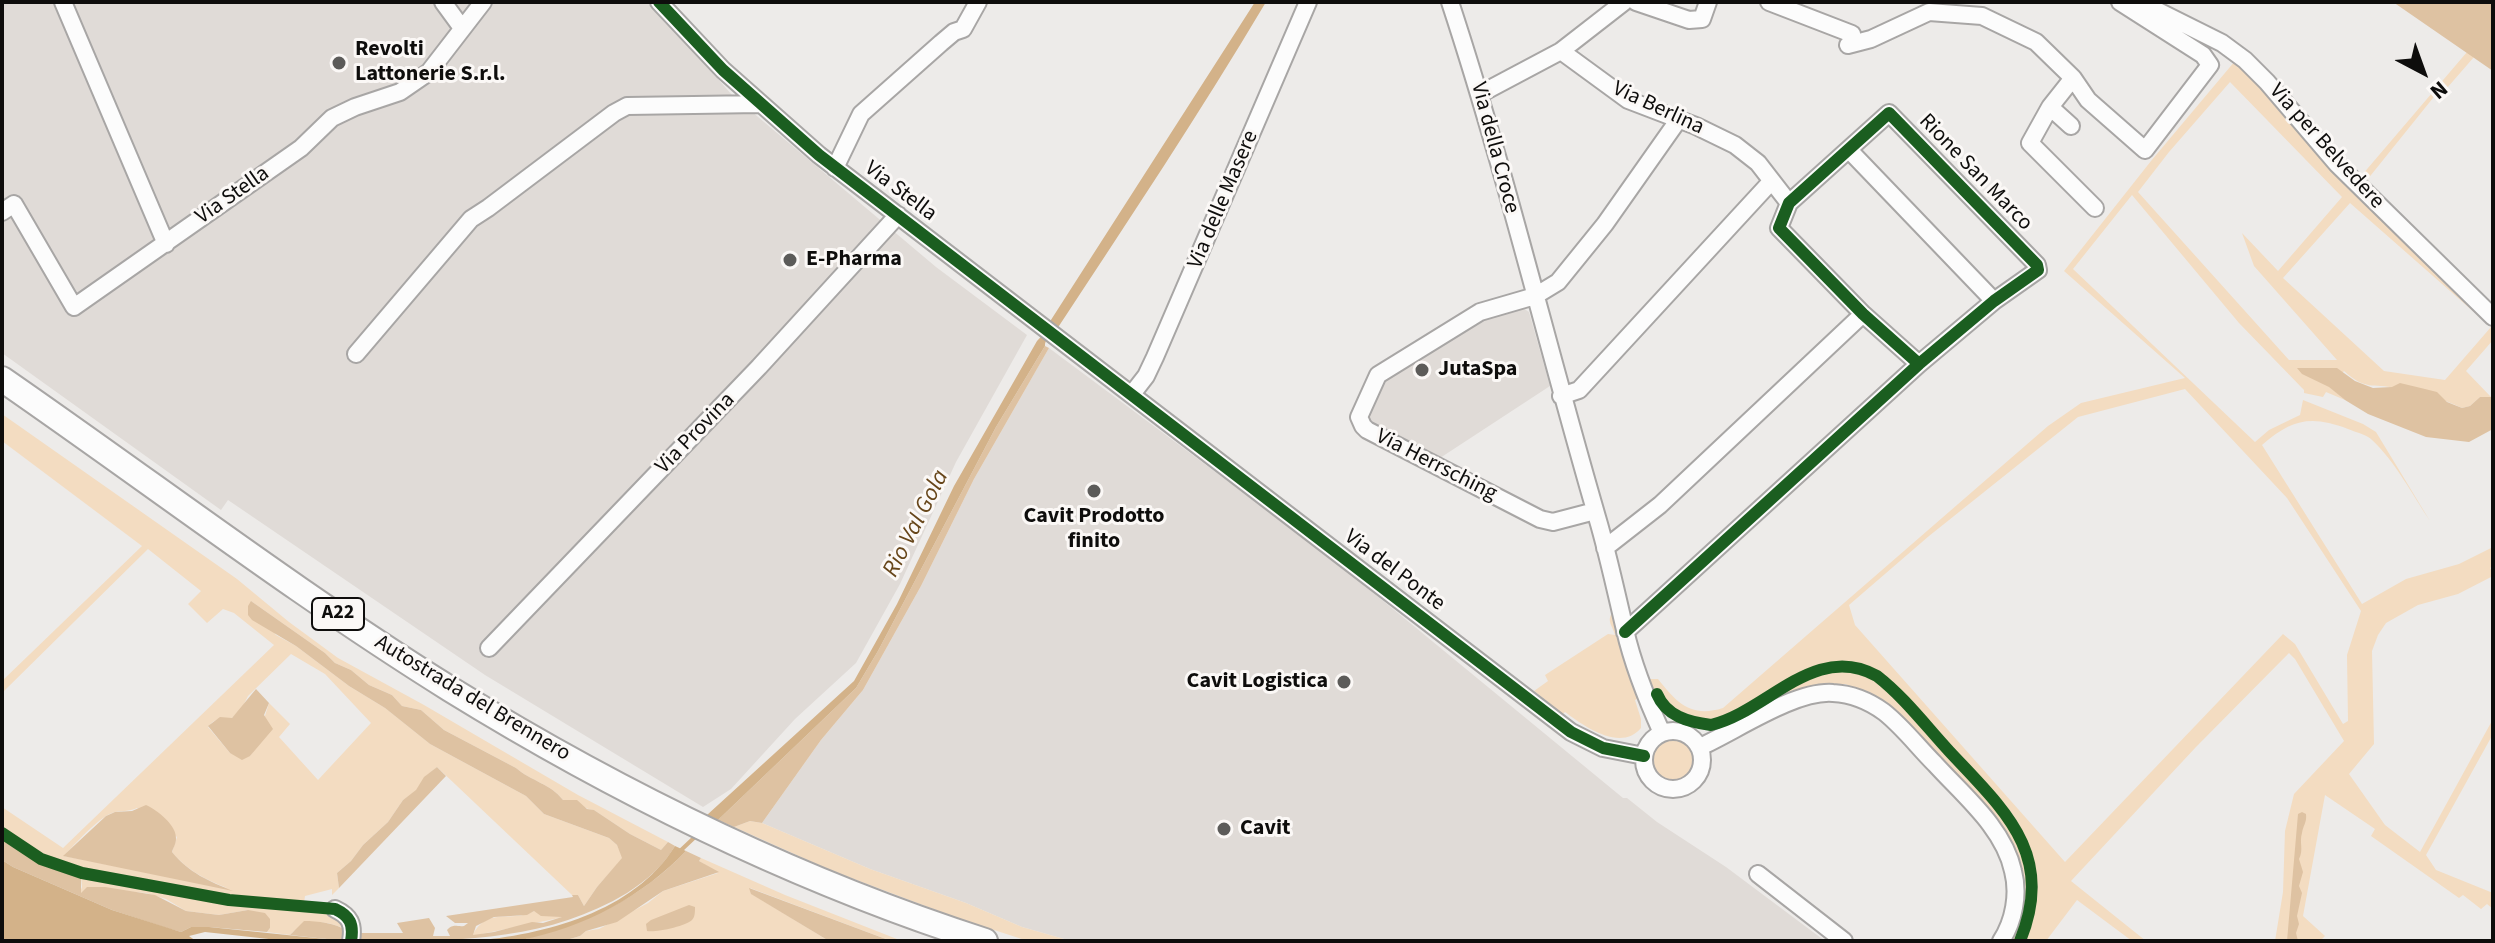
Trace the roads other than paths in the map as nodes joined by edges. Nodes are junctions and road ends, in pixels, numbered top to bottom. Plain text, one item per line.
1 (63, 2) edge
2 (443, 2) edge
3 (483, 2) edge
4 (659, 2) edge
5 (978, 2) edge
6 (1308, 2) edge
7 (1450, 2) edge
8 (1624, 2) edge
9 (1636, 2) edge
10 (1708, 2) edge
11 (1769, 2) edge
12 (2120, 2) edge
13 (2140, 2) edge
14 (462, 28) junction
15 (1561, 51) junction
16 (2073, 78) junction
17 (1480, 94) junction
18 (760, 104) junction
19 (2050, 107) junction
20 (1679, 119) junction
21 (2071, 126) dead end
22 (1849, 150) junction
23 (835, 168) junction
24 (1768, 185) dead end
25 (1789, 203) junction
26 (2095, 208) dead end
27 (2, 212) edge
28 (898, 215) junction
29 (166, 244) junction
30 (1535, 296) junction
31 (1994, 301) junction
32 (1863, 314) junction
33 (2493, 317) edge
34 (356, 354) dead end
35 (1919, 364) junction
36 (2, 379) edge
37 (1132, 394) junction
38 (1561, 396) junction
39 (2, 398) edge
40 (1595, 511) junction
41 (1605, 548) junction
42 (1625, 632) junction
43 (489, 648) dead end
44 (1662, 733) junction
45 (1700, 747) junction
46 (1644, 756) junction
47 (685, 828) junction
48 (718, 842) junction
49 (1758, 874) dead end
50 (335, 909) dead end
51 (352, 936) edge
52 (939, 941) edge
53 (985, 941) edge
54 (1844, 941) edge
55 (2001, 941) edge

1 - 29 street
2 - 14 street
3 - 14 street, Via Stella
4 - 18 street, Via Stella
5 - 23 street
6 - 37 street, Via delle Masere
7 - 17 street, Via della Croce
8 - 15 street
9 - 10 street
11 - 16 street
12 - 16 street
13 - 33 street, Via per Belvedere
14 - 29 street, Via Stella
15 - 17 street
15 - 20 street, Via Berlina
16 - 19 street
17 - 30 street, Via della Croce
18 - 23 street, Via Stella
18 - 34 street
19 - 21 street
19 - 26 street
20 - 25 street, Via Berlina
20 - 30 street
22 - 25 street, Rione San Marco
22 - 31 street
22 - 31 street, Rione San Marco
23 - 28 street, Via Stella
24 - 38 street
25 - 32 street
27 - 29 street, Via Stella
28 - 37 street, Via Stella
28 - 43 street, Via Provina
30 - 38 street, Via della Croce
30 - 40 street, Via Herrsching
31 - 35 street, Rione San Marco
32 - 35 street
32 - 41 street
35 - 42 street, Rione San Marco
36 - 47 highway, Autostrada del Brennero / A22
37 - 46 street, Via del Ponte
38 - 40 street, Via della Croce
39 - 47 highway, Autostrada del Brennero / A22
40 - 41 street, Via della Croce
41 - 42 street, Via della Croce
42 - 44 street, Via della Croce
44 - 45 street
44 - 46 street
45 - 46 street
45 - 55 street
47 - 48 highway, Autostrada del Brennero / A22
48 - 52 highway, Autostrada del Brennero / A22
48 - 53 highway, Autostrada del Brennero / A22
49 - 54 street
50 - 51 street

